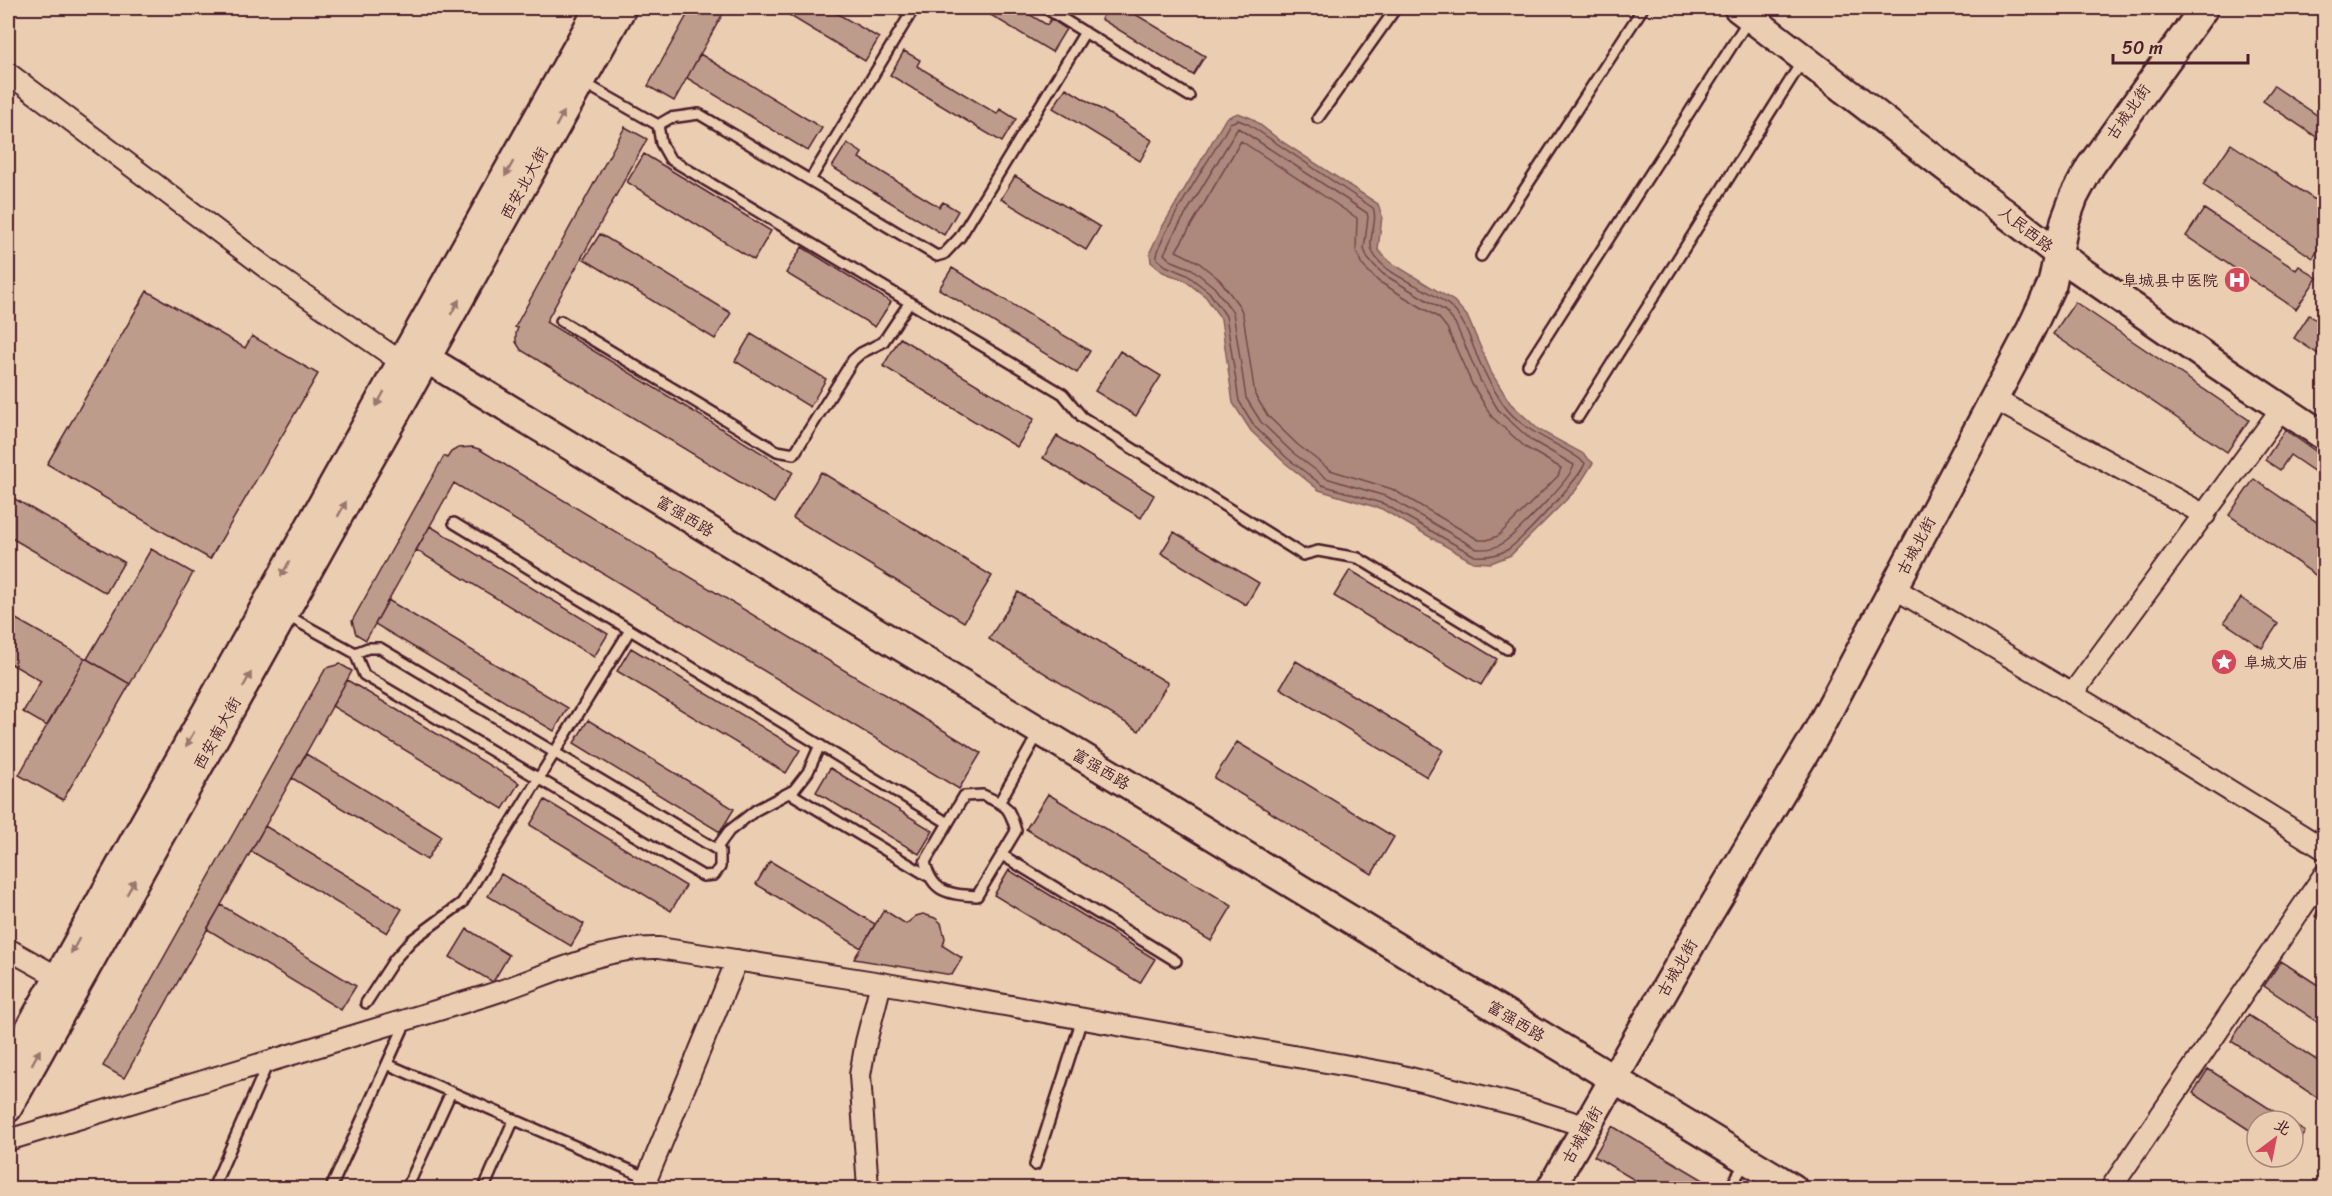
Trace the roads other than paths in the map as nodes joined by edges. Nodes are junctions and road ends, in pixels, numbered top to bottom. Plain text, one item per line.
1 (599, 8) edge
2 (622, 8) edge
3 (914, 8) edge
4 (1045, 8) edge
5 (1396, 8) edge
6 (1643, 8) edge
7 (2204, 8) edge
8 (1744, 12) edge
9 (1085, 32) junction
10 (1804, 58) junction
11 (8, 73) edge
12 (581, 81) junction
13 (1189, 96) dead end
14 (1318, 118) dead end
15 (658, 124) junction
16 (810, 180) junction
17 (2058, 254) junction
18 (1481, 256) dead end
19 (910, 302) junction
20 (561, 321) dead end
21 (412, 356) junction
22 (1528, 365) dead end
23 (1994, 399) junction
24 (2282, 408) junction
25 (1578, 417) dead end
26 (2325, 436) edge
27 (2205, 515) junction
28 (454, 523) dead end
29 (1894, 588) junction
30 (284, 614) junction
31 (630, 630) junction
32 (1507, 649) dead end
33 (355, 653) junction
34 (2072, 694) junction
35 (1040, 732) junction
36 (820, 745) junction
37 (555, 753) junction
38 (540, 779) junction
39 (790, 793) junction
40 (999, 802) junction
41 (948, 823) junction
42 (716, 849) junction
43 (2325, 849) edge
44 (1002, 855) junction
45 (2325, 875) edge
46 (928, 876) junction
47 (8, 949) edge
48 (737, 960) junction
49 (1176, 961) dead end
50 (57, 977) junction
51 (881, 983) junction
52 (366, 1003) dead end
53 (1082, 1019) junction
54 (406, 1020) junction
55 (268, 1063) junction
56 (387, 1064) junction
57 (8, 1067) edge
58 (1613, 1080) junction
59 (451, 1092) junction
60 (8, 1108) edge
61 (514, 1119) junction
62 (1587, 1127) junction
63 (8, 1140) edge
64 (1746, 1161) junction
65 (1035, 1165) dead end
66 (646, 1183) edge
67 (213, 1188) edge
68 (331, 1188) edge
69 (407, 1188) edge
70 (484, 1188) edge
71 (868, 1188) edge
72 (1551, 1188) edge
73 (1730, 1188) edge
74 (1792, 1188) edge
75 (2111, 1188) edge

1 -> 21 main road, 西安北大街
2 - 12 main road, 西安北大街
3 - 16 lane
4 - 9 lane
5 - 14 lane
6 - 18 lane
7 - 17 main road, 古城北街
8 - 10 main road, 人民西路
8 - 22 lane
9 - 13 lane
9 - 16 lane
10 - 17 main road, 人民西路
10 - 25 lane
11 - 21 street
12 - 15 lane
21 -> 12 main road, 西安北大街
15 - 16 lane
15 - 19 lane
17 - 23 main road, 古城北街
17 - 24 main road, 人民西路
19 - 20 lane
19 - 32 lane
30 -> 21 main road, 西安南大街
21 - 35 main road, 富强西路
21 -> 50 main road, 西安南大街
23 - 27 street
23 - 29 main road, 古城北街
24 - 26 main road, 人民西路
24 - 27 street
27 - 34 street
28 - 31 lane
29 - 34 street
29 - 58 main road, 古城北街
30 - 33 lane
60 -> 30 main road, 西安南大街
31 - 36 lane
31 - 37 lane
33 - 37 lane
33 - 38 lane
34 - 43 street
35 - 40 lane
35 - 58 main road, 富强西路
36 - 39 lane
36 - 41 lane
37 - 38 lane
37 - 42 lane
38 - 42 lane
38 - 52 lane
39 - 42 lane
39 - 46 lane
40 - 41 lane
40 - 44 lane
41 - 46 lane
44 - 46 lane
44 - 49 lane
45 - 75 street
47 - 50 street
48 - 51 street
48 - 54 street
48 - 66 street
50 - 57 main road, 西安南大街
51 - 53 street
51 - 71 street
53 - 62 street
53 - 65 lane
54 - 55 street
54 - 56 lane
55 - 63 street
55 - 67 lane
56 - 59 lane
56 - 68 lane
58 - 62 main road, 古城南街
58 - 64 main road, 富强西路
59 - 61 lane
59 - 69 lane
61 - 66 lane
61 - 70 lane
62 - 72 main road, 古城南街
64 - 73 lane
64 - 74 main road, 富强西路

